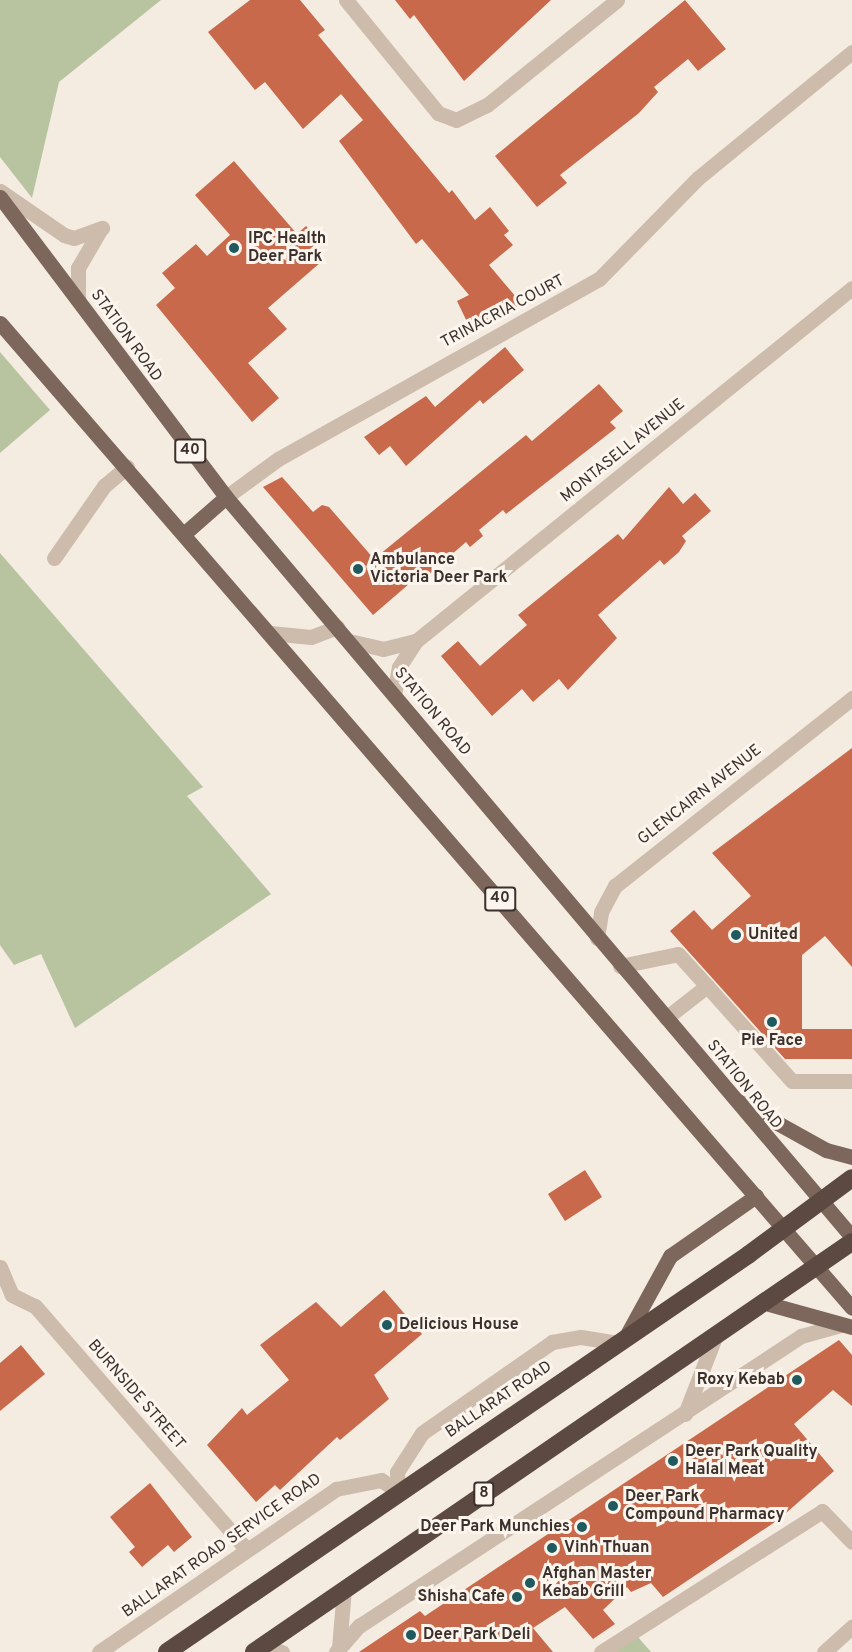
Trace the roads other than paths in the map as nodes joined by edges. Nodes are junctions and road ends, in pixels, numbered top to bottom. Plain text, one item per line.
1 (346, 0) edge
2 (617, 0) edge
3 (852, 52) edge
4 (0, 191) edge
5 (0, 197) edge
6 (852, 288) edge
7 (78, 300) junction
8 (0, 323) edge
9 (127, 467) junction
10 (226, 497) junction
11 (186, 532) junction
12 (54, 558) dead end
13 (337, 627) junction
14 (270, 633) junction
15 (349, 641) junction
16 (416, 641) junction
17 (394, 695) junction
18 (852, 698) edge
19 (597, 938) junction
20 (620, 966) junction
21 (707, 986) junction
22 (666, 1018) junction
23 (852, 1081) edge
24 (730, 1096) junction
25 (852, 1157) edge
26 (852, 1178) edge
27 (756, 1196) junction
28 (819, 1203) junction
29 (783, 1229) junction
30 (852, 1238) edge
31 (852, 1242) edge
32 (0, 1267) edge
33 (817, 1268) junction
34 (6, 1296) edge
35 (769, 1304) junction
36 (852, 1308) edge
37 (847, 1326) edge
38 (716, 1337) junction
39 (621, 1341) junction
40 (685, 1413) junction
41 (398, 1491) junction
42 (852, 1542) edge
43 (247, 1550) junction
44 (344, 1589) junction
45 (852, 1627) edge
46 (258, 1649) edge
47 (338, 1651) edge
48 (99, 1652) edge
49 (167, 1652) edge
50 (282, 1652) edge
51 (601, 1652) edge
52 (824, 1652) edge

1 - 2 street
3 - 10 street, TRINACRIA COURT
4 - 7 street
5 - 7 main road, STATION ROAD / 40
6 - 16 street, MONTASELL AVENUE
7 - 10 main road, STATION ROAD / 40
8 - 9 main road, 40
9 - 11 main road, 40
9 - 12 street
10 - 11 main road
10 - 13 main road, STATION ROAD / 40
11 - 14 main road, 40
13 - 14 street
13 - 15 main road, STATION ROAD / 40
14 - 27 main road, 40
15 - 16 street, MONTASELL AVENUE
15 - 17 main road, STATION ROAD / 40
16 - 17 street, MONTASELL AVENUE
17 - 19 main road, STATION ROAD / 40
18 - 19 street, GLENCAIRN AVENUE
19 - 20 main road, STATION ROAD / 40
20 - 21 street
20 - 22 main road, STATION ROAD / 40
21 - 22 street
21 - 23 street
22 - 24 main road, STATION ROAD / 40
24 - 25 main road
24 - 28 main road, STATION ROAD / 40
26 - 28 highway, BALLARAT ROAD
27 - 29 main road, 40
27 - 39 main road
28 - 29 highway, BALLARAT ROAD
28 - 30 main road, STATION ROAD / 40
29 - 33 main road, 40
29 - 39 highway, BALLARAT ROAD
31 - 33 highway, 8
32 - 34 street, BURNSIDE STREET
33 - 35 highway, 8
33 - 36 main road, 40
34 - 43 street, BURNSIDE STREET
35 - 37 main road
35 - 38 highway, 8
37 - 40 street
38 - 40 street
38 - 44 highway, 8
39 - 41 highway, BALLARAT ROAD
39 - 41 street
40 - 47 street
41 - 43 street, BALLARAT ROAD SERVICE ROAD
41 - 49 highway, BALLARAT ROAD
42 - 51 street
43 - 48 street, BALLARAT ROAD SERVICE ROAD
44 - 46 highway, 8
44 - 47 street
45 - 52 street
46 - 50 street

